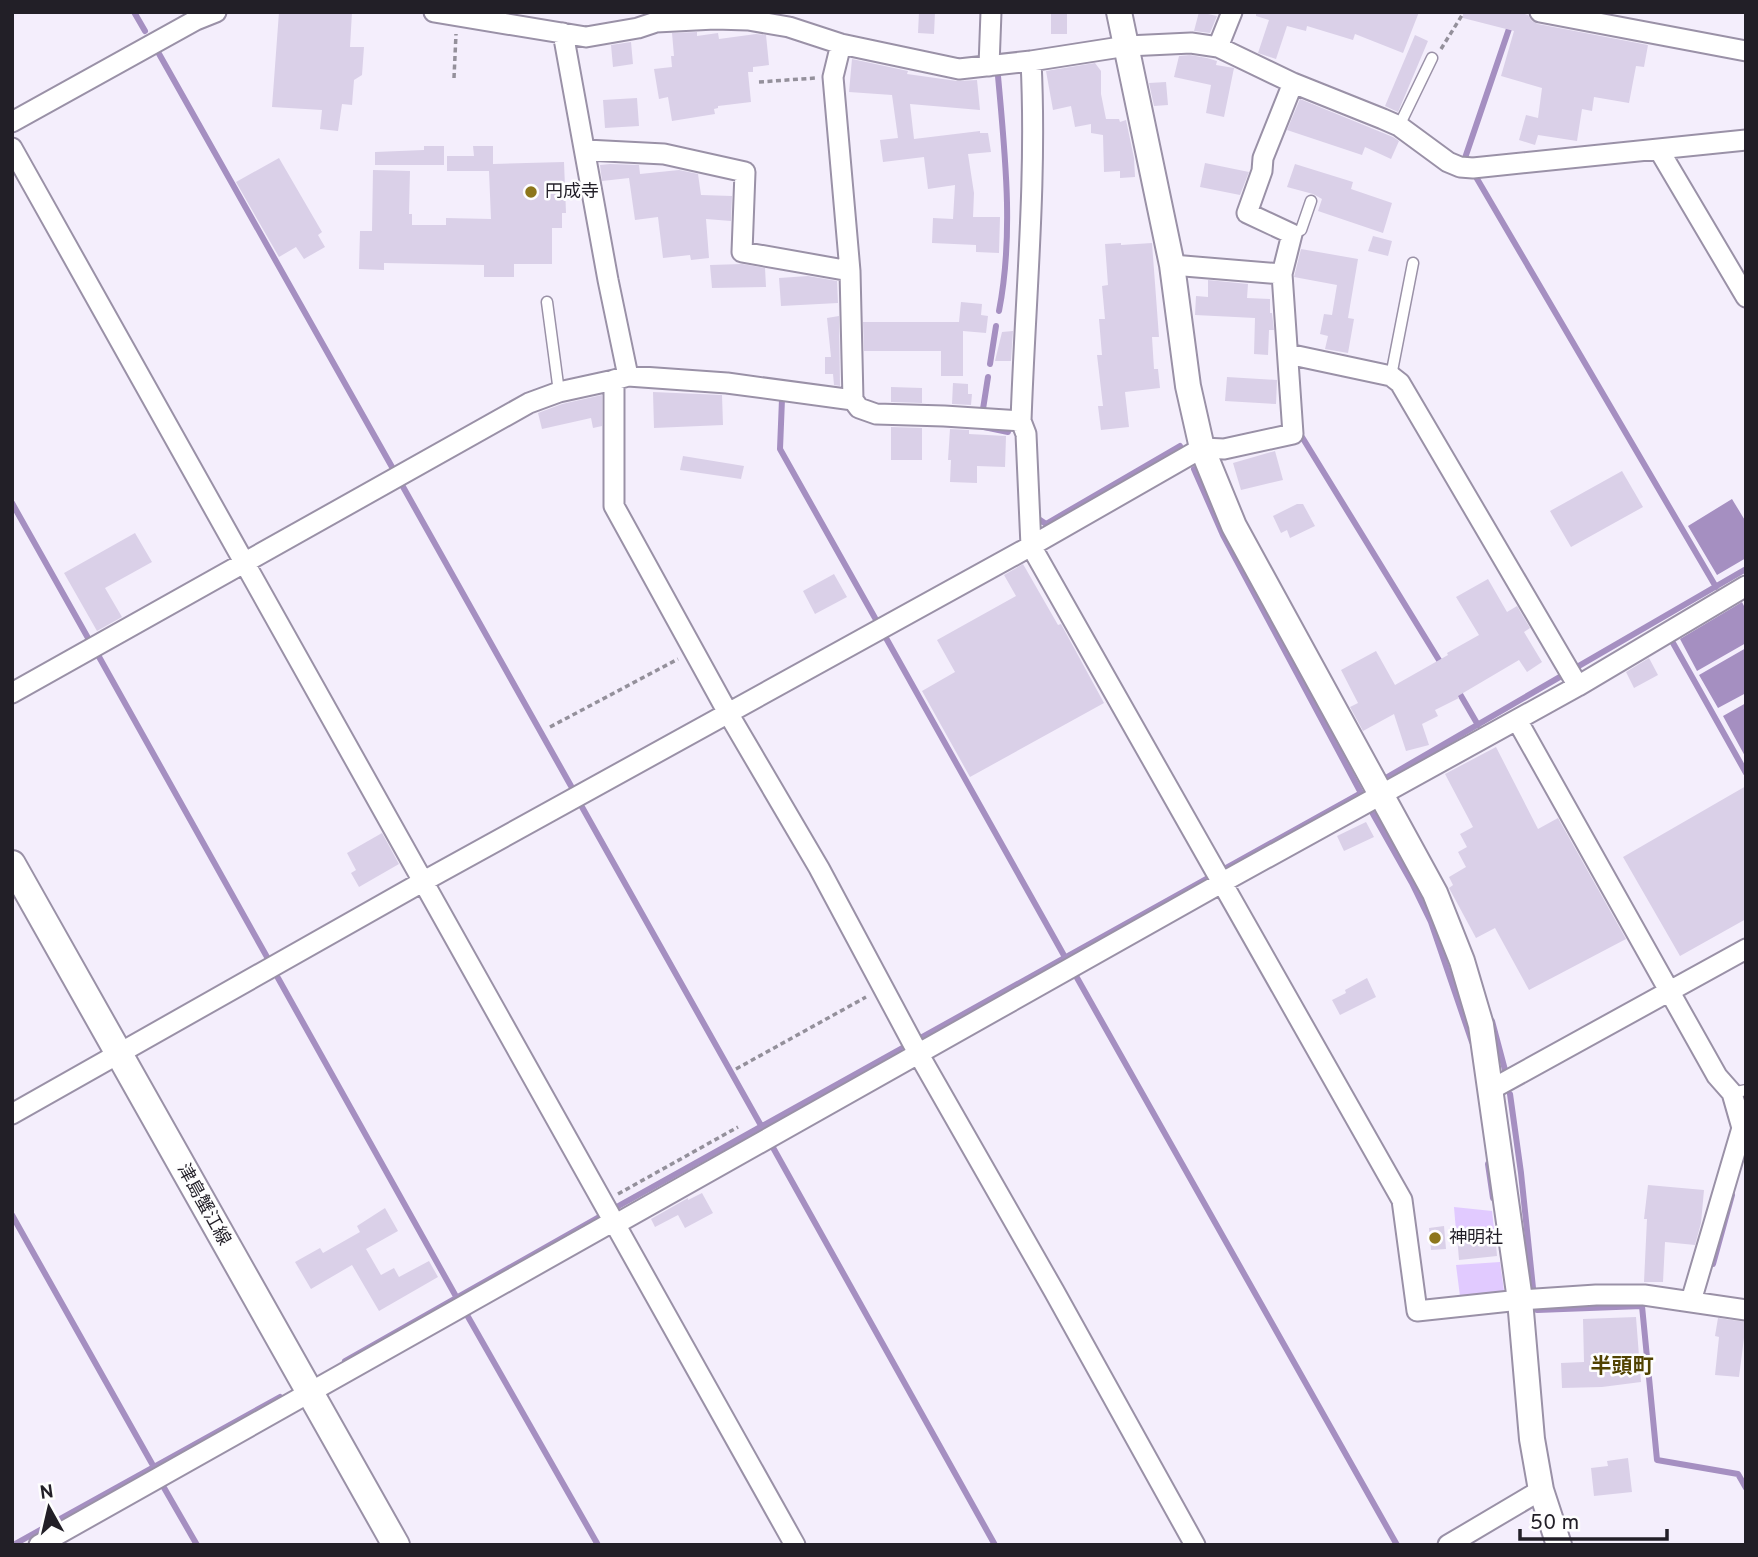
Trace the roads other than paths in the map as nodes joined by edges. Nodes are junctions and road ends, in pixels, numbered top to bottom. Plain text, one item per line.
1 (216, 12) edge
2 (434, 12) edge
3 (991, 12) edge
4 (1119, 12) edge
5 (1232, 12) edge
6 (1540, 12) edge
7 (457, 13) edge
8 (657, 17) edge
9 (563, 33) junction
10 (841, 44) junction
11 (1127, 46) junction
12 (1218, 47) junction
13 (1746, 51) edge
14 (1432, 58) road end
15 (1031, 61) junction
16 (989, 66) junction
17 (1293, 82) junction
18 (12, 122) edge
19 (1399, 126) junction
20 (1746, 140) edge
21 (12, 148) edge
22 (586, 150) junction
23 (1659, 150) junction
24 (1311, 201) dead end
25 (1292, 234) junction
26 (1413, 264) dead end
27 (1172, 265) junction
28 (850, 271) junction
29 (1282, 274) junction
30 (1746, 297) edge
31 (547, 302) dead end
32 (1288, 354) junction
33 (1391, 376) junction
34 (621, 378) junction
35 (559, 392) junction
36 (853, 400) junction
37 (1021, 421) junction
38 (1202, 448) junction
39 (1031, 546) junction
40 (245, 561) junction
41 (1746, 586) edge
42 (1572, 677) junction
43 (12, 693) edge
44 (728, 713) junction
45 (1517, 720) junction
46 (1381, 796) junction
47 (12, 864) edge
48 (1218, 875) junction
49 (424, 881) junction
50 (1746, 949) edge
51 (1670, 991) junction
52 (914, 1045) junction
53 (119, 1054) junction
54 (1492, 1089) junction
55 (1739, 1092) edge
56 (12, 1114) edge
57 (610, 1214) junction
58 (1520, 1300) junction
59 (1691, 1301) junction
60 (1746, 1310) edge
61 (309, 1393) junction
62 (1541, 1490) junction
63 (39, 1545) edge
64 (396, 1545) edge
65 (795, 1545) edge
66 (1195, 1545) edge
67 (1448, 1545) edge
68 (1559, 1545) edge

1 - 18 street
2 - 7 street
3 - 16 street
4 - 11 street
5 - 12 street
6 - 13 street
7 - 9 street
8 - 9 street
8 - 10 street
9 - 22 street
10 - 16 street
10 - 28 street
11 - 12 street
11 - 15 street
11 - 27 street
12 - 17 street
14 - 19 lane
15 - 16 street
15 - 37 street
17 - 19 street
17 - 25 street
19 - 23 street
20 - 23 street
21 - 40 street
22 - 28 street
22 - 34 street
23 - 30 street
24 - 25 lane
25 - 29 street
26 - 33 lane
27 - 29 street
27 - 38 street
28 - 36 street
29 - 32 street
31 - 35 lane
32 - 33 street
32 - 38 street
33 - 42 street
34 - 35 street
34 - 36 street
34 - 44 street
35 - 40 street
36 - 37 street
37 - 39 street
38 - 39 street
38 - 46 street
39 - 44 street
39 - 48 street
40 - 43 street
40 - 49 street
41 - 42 street
42 - 45 street
44 - 49 street
44 - 52 street
45 - 46 street
45 - 51 street
46 - 48 street
46 - 54 street
47 - 53 main road, 津島蟹江線
48 - 52 street
48 - 58 street
49 - 53 street
49 - 57 street
50 - 51 street
51 - 54 street
51 - 55 street
52 - 57 street
52 - 66 street
53 - 56 street
53 - 61 main road, 津島蟹江線
54 - 58 street
55 - 59 street
57 - 61 street
57 - 65 street
58 - 59 street
58 - 62 street
59 - 60 street
61 - 63 street
61 - 64 main road, 津島蟹江線
62 - 67 street
62 - 68 street

